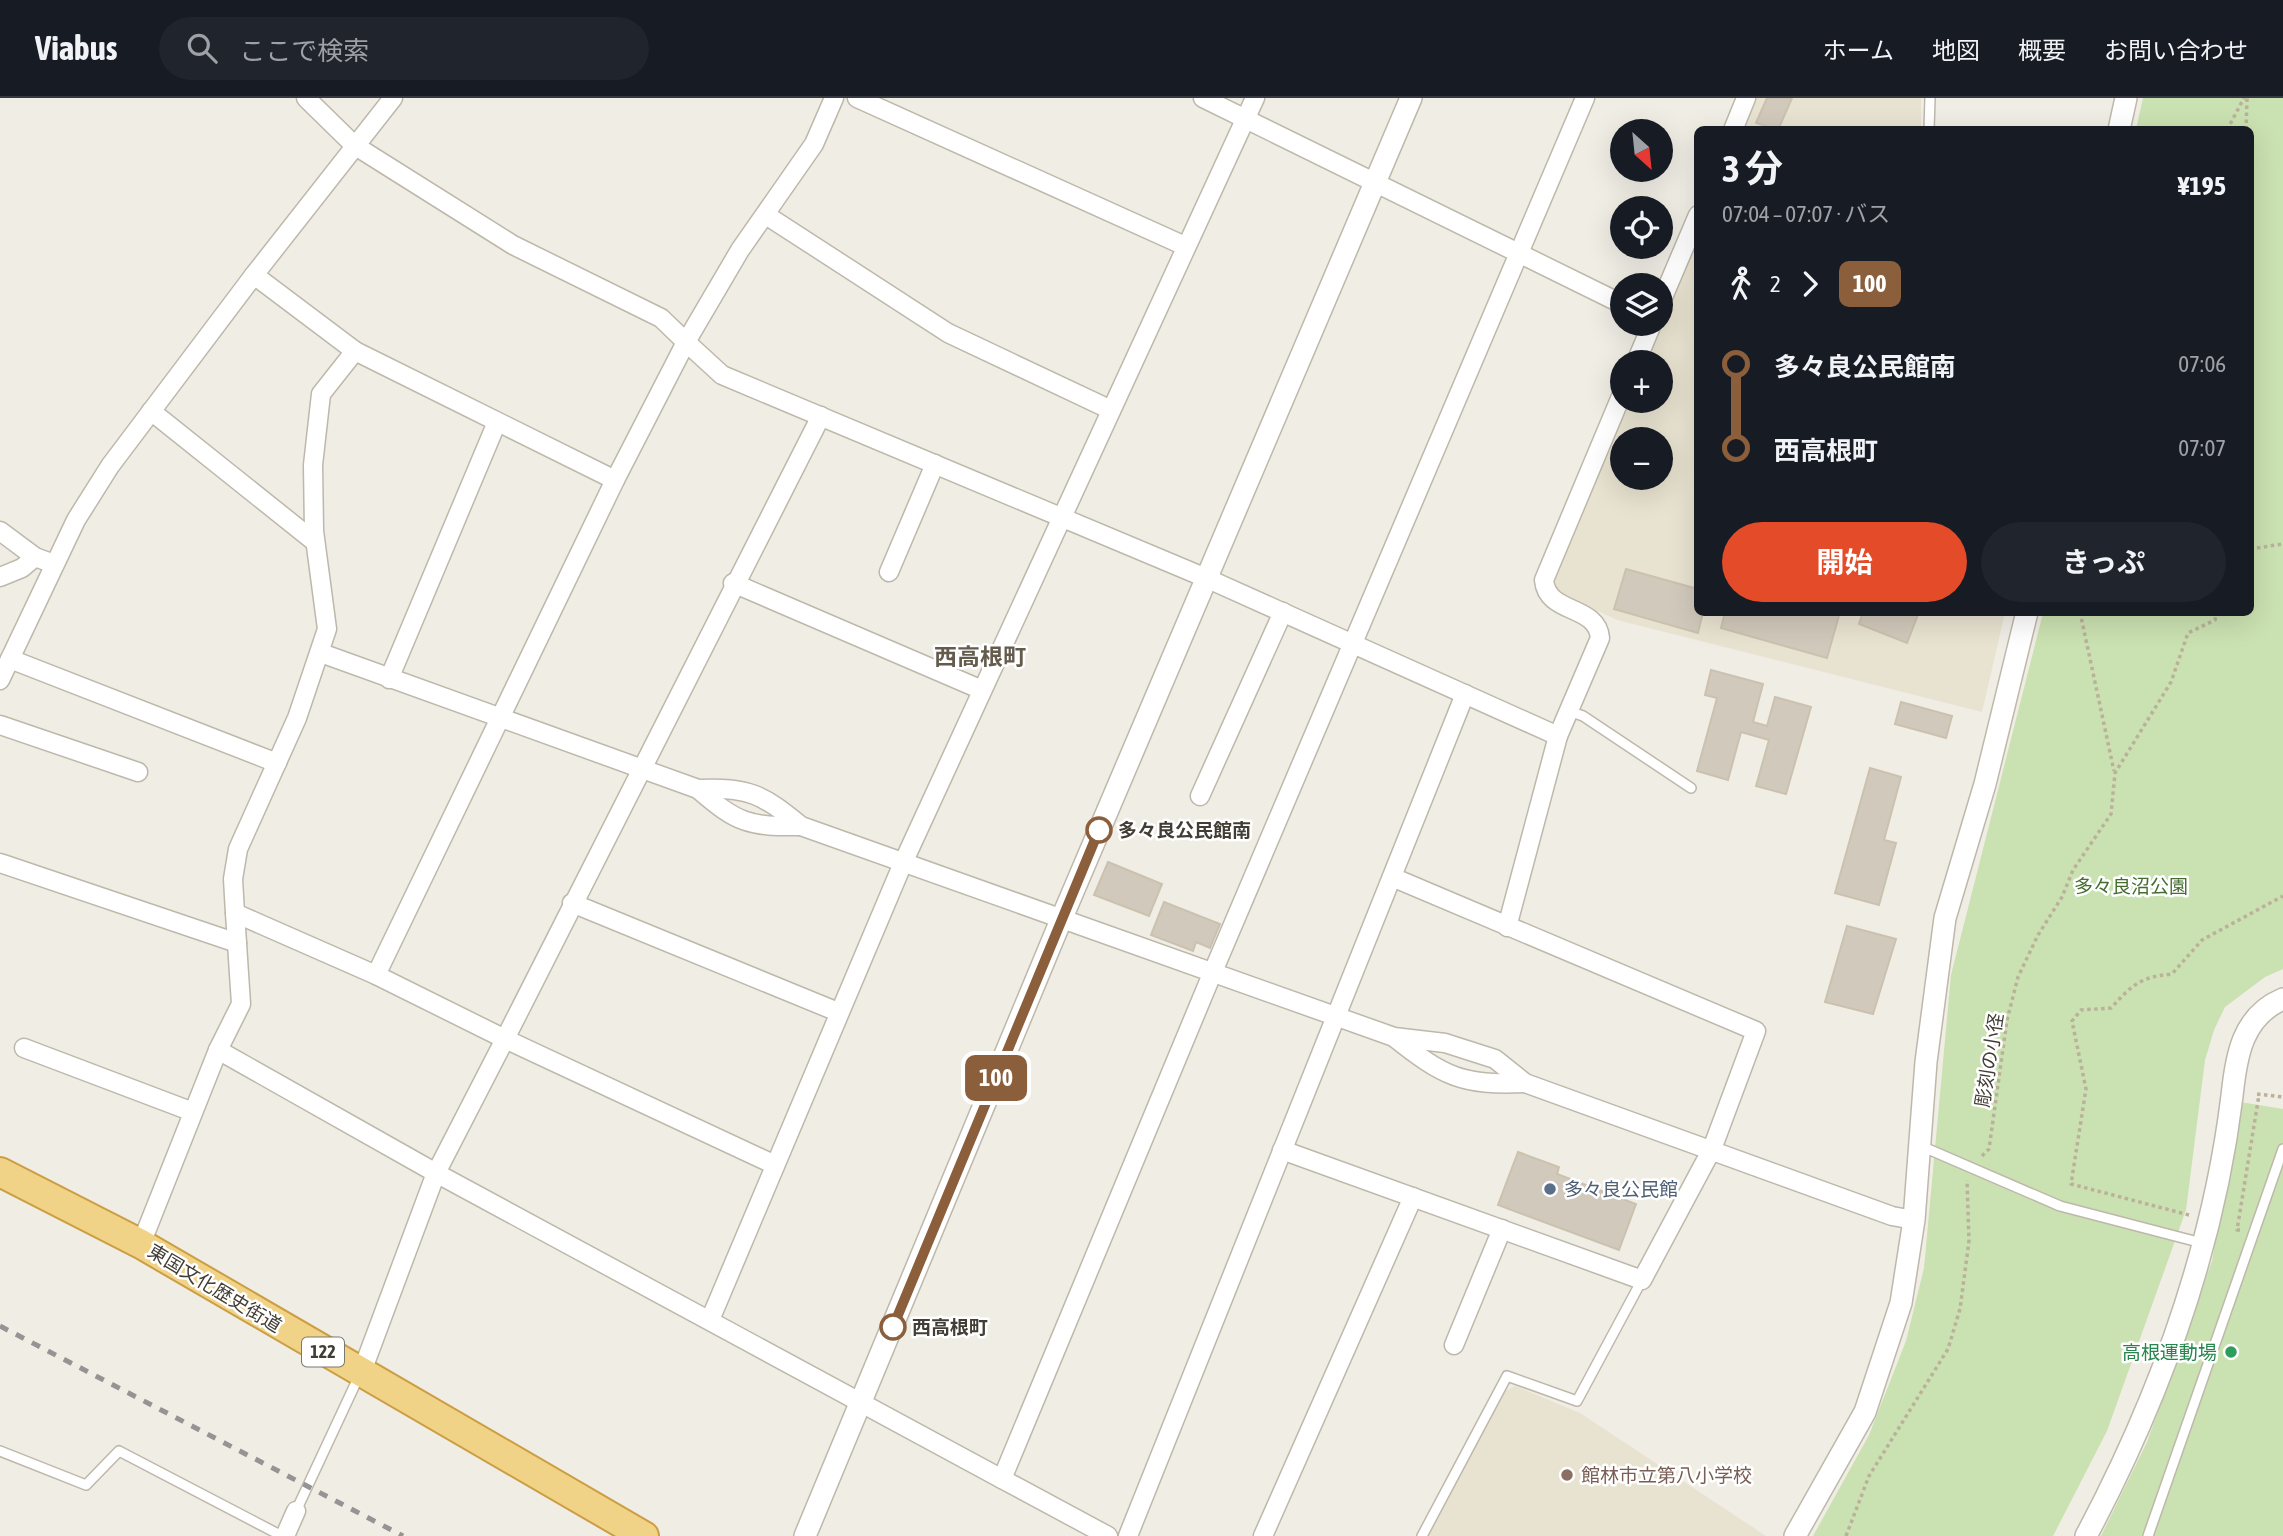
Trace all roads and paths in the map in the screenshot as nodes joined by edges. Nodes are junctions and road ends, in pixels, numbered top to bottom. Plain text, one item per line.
1 (306, 98) edge
2 (393, 98) edge
3 (834, 98) edge
4 (858, 98) edge
5 (1203, 98) edge
6 (1255, 98) edge
7 (1411, 98) edge
8 (1585, 98) edge
9 (1746, 98) edge
10 (1930, 98) edge
11 (2126, 98) edge
12 (2246, 98) edge
13 (1245, 119) junction
14 (1735, 126) edge
15 (1929, 126) edge
16 (2120, 126) edge
17 (2229, 126) edge
18 (2246, 126) edge
19 (354, 145) junction
20 (1374, 182) junction
21 (766, 215) junction
22 (1694, 224) edge
23 (1185, 247) junction
24 (1516, 254) junction
25 (1673, 274) edge
26 (254, 275) junction
27 (1610, 298) edge
28 (686, 342) junction
29 (355, 351) junction
30 (1111, 410) junction
31 (150, 411) junction
32 (1614, 413) edge
33 (821, 416) junction
34 (497, 422) junction
35 (934, 464) junction
36 (615, 480) junction
37 (1062, 517) junction
38 (0, 531) edge
39 (315, 542) junction
40 (2283, 544) edge
41 (2254, 548) edge
42 (35, 556) junction
43 (54, 564) junction
44 (888, 572) dead end
45 (0, 577) edge
46 (1206, 578) junction
47 (733, 583) junction
48 (1283, 612) junction
49 (2026, 616) edge
50 (2081, 616) edge
51 (2216, 616) edge
52 (1354, 643) junction
53 (321, 653) junction
54 (10, 659) junction
55 (389, 679) junction
56 (0, 680) edge
57 (982, 690) junction
58 (1465, 694) junction
59 (1567, 710) junction
60 (499, 719) junction
61 (0, 725) edge
62 (1558, 736) junction
63 (277, 763) junction
64 (641, 769) junction
65 (138, 772) dead end
66 (2115, 773) junction
67 (1691, 788) dead end
68 (698, 789) junction
69 (1200, 796) dead end
70 (801, 826) junction
71 (0, 863) edge
72 (903, 863) junction
73 (1392, 877) junction
74 (2283, 896) edge
75 (572, 903) junction
76 (235, 913) junction
77 (1061, 920) junction
78 (1507, 927) junction
79 (237, 943) junction
80 (1212, 974) junction
81 (376, 975) junction
82 (2283, 999) edge
83 (838, 1012) junction
84 (1335, 1015) junction
85 (1394, 1037) junction
86 (505, 1039) junction
87 (24, 1048) dead end
88 (218, 1050) junction
89 (1525, 1083) junction
90 (2250, 1094) dead end
91 (2259, 1094) junction
92 (2283, 1097) edge
93 (193, 1112) junction
94 (1920, 1145) junction
95 (1712, 1149) junction
96 (2283, 1149) edge
97 (1282, 1150) junction
98 (775, 1165) junction
99 (1971, 1167) junction
100 (0, 1172) edge
101 (436, 1173) junction
102 (1413, 1197) junction
103 (2189, 1214) dead end
104 (1914, 1220) junction
105 (1502, 1229) junction
106 (2252, 1233) junction
107 (2202, 1243) junction
108 (141, 1244) junction
109 (1642, 1280) junction
110 (710, 1320) junction
111 (1454, 1345) dead end
112 (361, 1374) junction
113 (862, 1404) junction
114 (0, 1451) edge
115 (1002, 1479) junction
116 (296, 1511) joint
117 (284, 1536) edge
118 (645, 1536) edge
119 (805, 1536) edge
120 (1108, 1536) edge
121 (1128, 1536) edge
122 (1263, 1536) edge
123 (1422, 1536) edge
124 (1795, 1536) edge
125 (1846, 1536) edge
126 (2086, 1536) edge
127 (2148, 1536) edge

1 - 19 street
2 - 19 street
3 - 21 street
4 - 23 street
5 - 13 street
6 - 13 street
7 - 20 street
8 - 24 street
9 - 14 street
10 - 15 lane
11 - 16 street
12 - 17 path
12 - 18 path
13 - 20 street
13 - 23 street
19 - 26 street
19 - 28 street
20 - 24 street
20 - 46 street
21 - 28 street
21 - 30 street
22 - 25 street
23 - 30 street
24 - 27 street
24 - 52 street
26 - 29 street
26 - 31 street
28 - 33 street
28 - 36 street
29 - 34 street
29 - 39 street
30 - 37 street
31 - 39 street
31 - 43 street
32 - 59 street
33 - 35 street
33 - 47 street
34 - 36 street
34 - 55 street
35 - 37 street
35 - 44 street
36 - 60 street
37 - 46 street
37 - 57 street
38 - 42 street
39 - 53 street
40 - 41 path
42 - 43 street
42 - 45 street
43 - 54 street
46 - 48 street
46 - 77 street
47 - 57 street
47 - 64 street
48 - 52 street
48 - 69 street
49 - 94 street
50 - 66 path
51 - 66 path, 彫刻の小径
52 - 58 street
52 - 80 street
53 - 55 street
53 - 63 street
54 - 56 street
54 - 63 street
55 - 60 street
57 - 72 street
58 - 62 street
58 - 73 street
59 - 62 street
59 - 67 lane
60 - 64 street
60 - 81 street
61 - 65 street
62 - 78 street
63 - 76 street
64 - 68 street
64 - 75 street
66 - 99 path, 彫刻の小径
68 - 70 street
68 - 70 street
70 - 72 street
71 - 79 street
72 - 77 street
72 - 83 street
73 - 78 street
73 - 84 street
74 - 103 path
75 - 83 street
75 - 86 street
76 - 79 street
76 - 81 street
77 - 80 street
77 - 113 street
78 - 95 street
79 - 88 street
80 - 84 street
80 - 115 street
81 - 86 street
82 - 107 street
83 - 98 street
84 - 85 street
84 - 97 street
85 - 89 street
85 - 89 street
86 - 98 street
86 - 101 street
87 - 93 street
88 - 93 street
88 - 101 street
89 - 95 street
90 - 91 path
91 - 92 path
91 - 106 path
93 - 108 street
94 - 99 lane
94 - 104 street
95 - 104 street
95 - 109 street
96 - 106 lane
97 - 102 street
97 - 121 street
98 - 110 street
99 - 107 lane
99 - 125 path, 彫刻の小径
100 - 108 highway, 東国文化歴史街道 / 122
101 - 110 street
101 - 112 street
102 - 105 street
102 - 122 street
104 - 124 street
105 - 109 street
105 - 111 street
106 - 127 lane
107 - 126 street
108 - 112 highway, 東国文化歴史街道 / 122
109 - 123 lane
110 - 113 street
112 - 116 lane
112 - 118 highway, 東国文化歴史街道 / 122
113 - 115 street
113 - 119 street
114 - 117 lane
115 - 120 street
116 - 117 street

